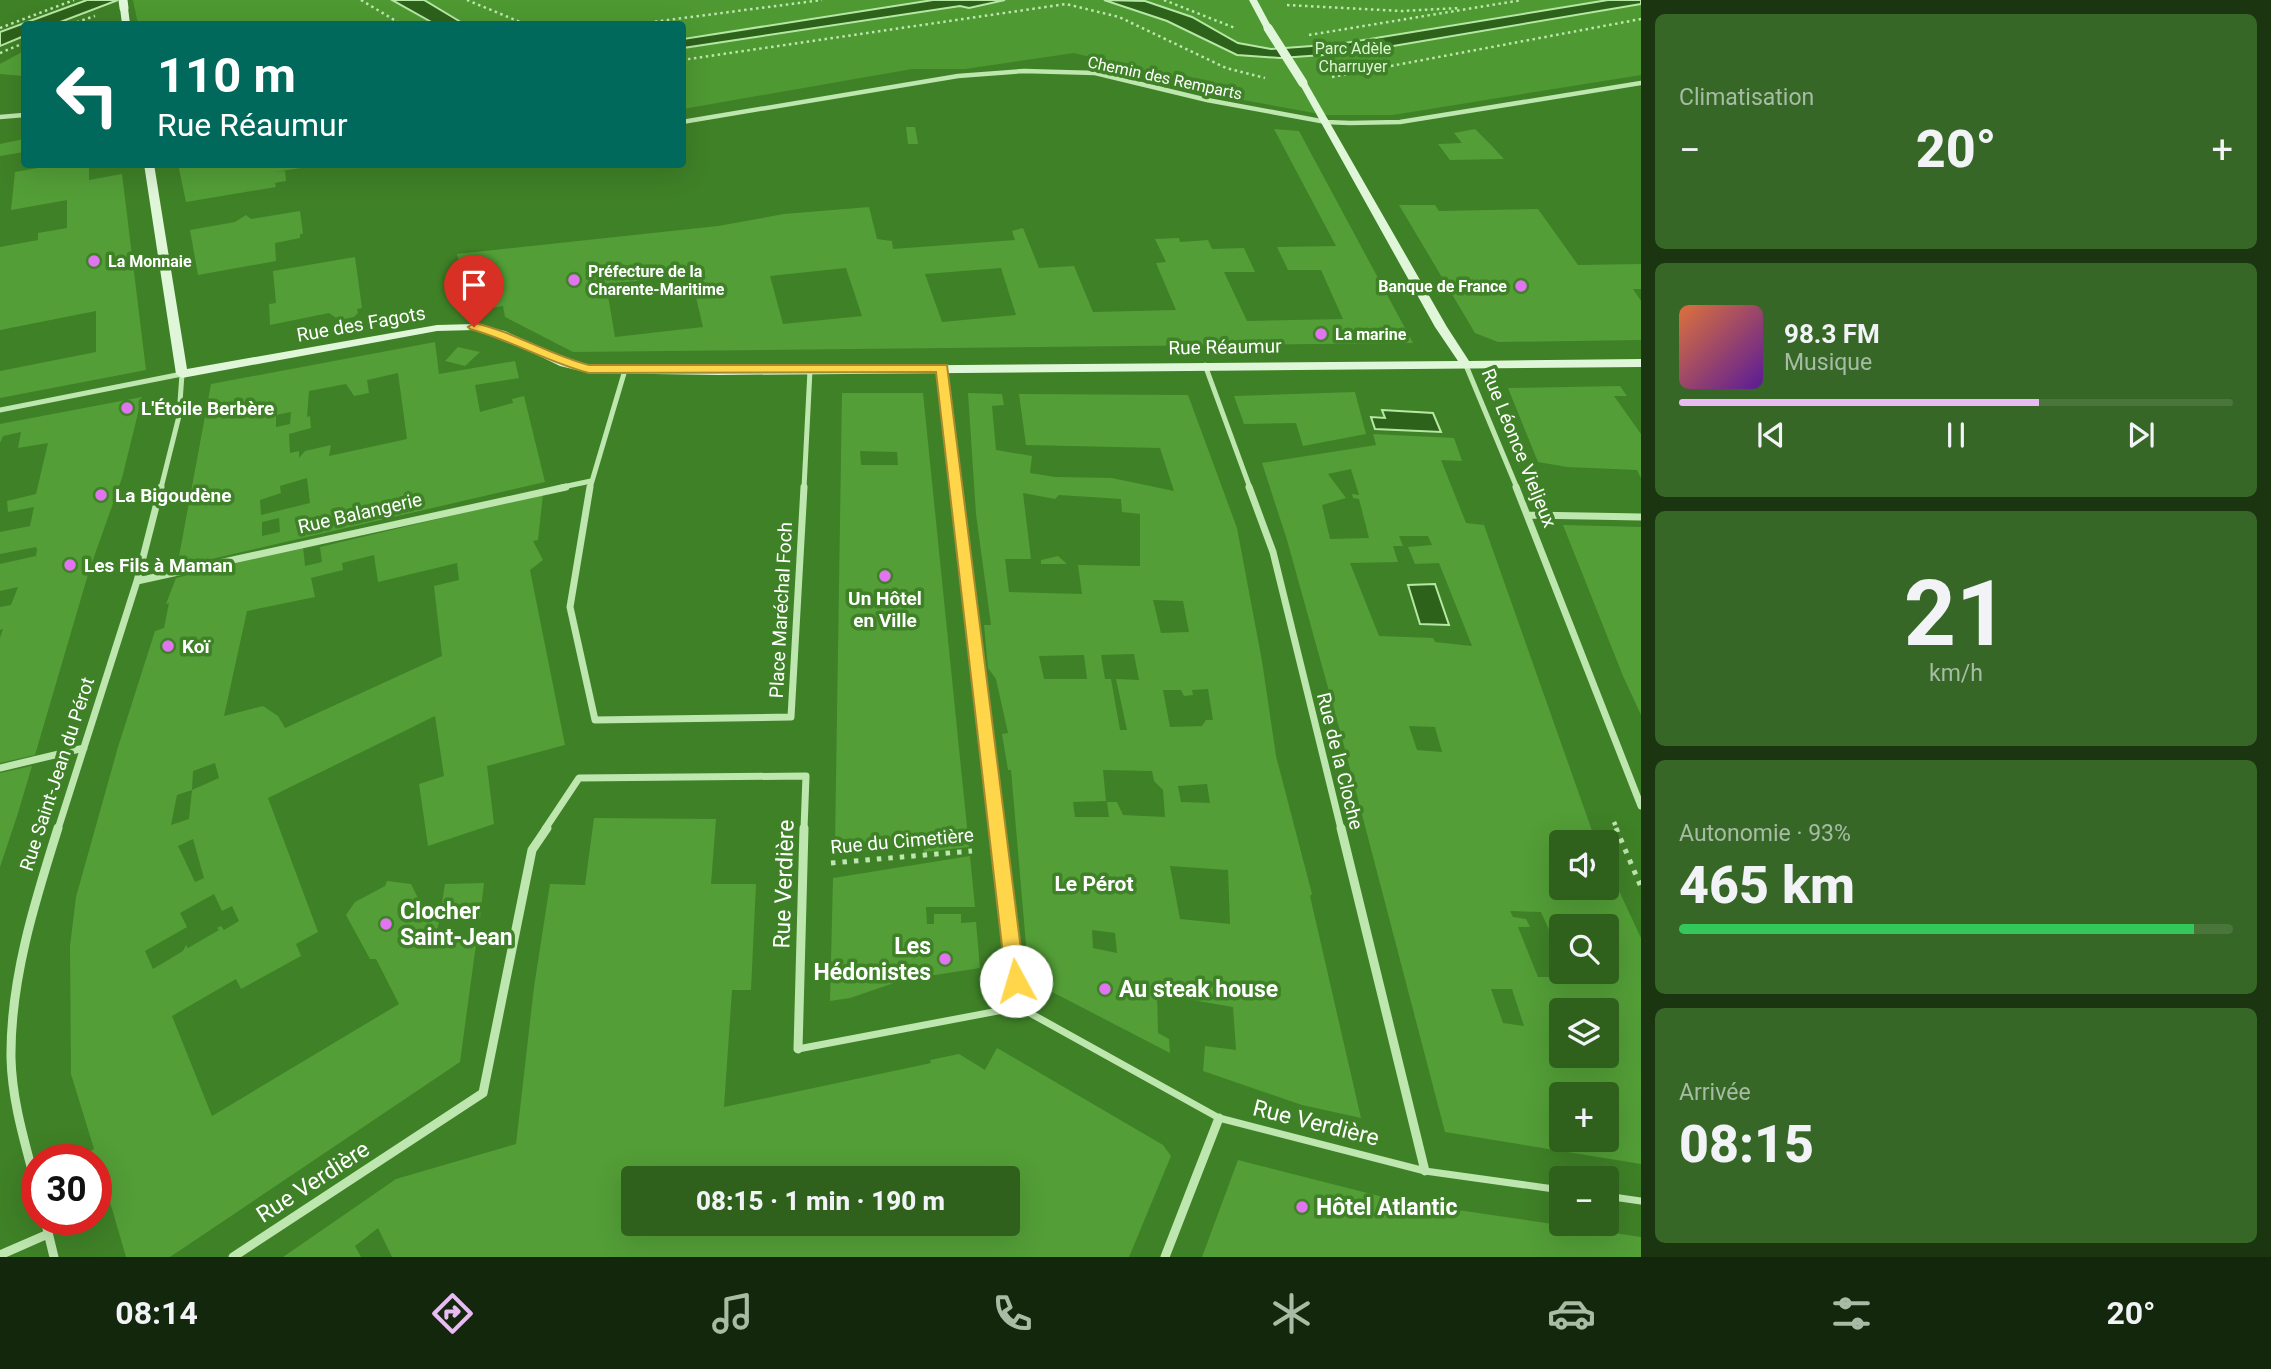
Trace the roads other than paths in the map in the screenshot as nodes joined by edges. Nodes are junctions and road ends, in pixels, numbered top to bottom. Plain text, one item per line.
1 (1254, 2) edge
2 (1641, 83) edge
3 (21, 114) edge
4 (0, 117) edge
5 (686, 121) edge
6 (1326, 122) junction
7 (150, 168) edge
8 (1465, 363) junction
9 (1641, 363) edge
10 (1205, 365) junction
11 (942, 368) junction
12 (625, 370) junction
13 (810, 370) junction
14 (182, 374) junction
15 (0, 410) edge
16 (591, 481) junction
17 (1528, 515) junction
18 (1641, 517) edge
19 (137, 581) junction
20 (84, 748) junction
21 (0, 768) edge
22 (1641, 806) edge
23 (1019, 1007) junction
24 (798, 1049) joint
25 (1219, 1118) junction
26 (25, 1144) edge
27 (1425, 1171) junction
28 (1549, 1188) edge
29 (1619, 1198) edge
30 (1641, 1201) edge
31 (46, 1235) edge
32 (48, 1235) edge
33 (0, 1255) edge
34 (54, 1257) edge
35 (233, 1257) edge
36 (1165, 1257) edge

1 - 6 street, Rue Léonce Vieljeux, bridge
2 - 6 street, Chemin des Remparts
3 - 4 street
5 - 6 street, Chemin des Remparts
6 - 8 street, Rue Léonce Vieljeux
7 - 14 street
8 - 9 street, Rue Réaumur
8 - 10 street, Rue Réaumur
8 - 17 street, Rue Léonce Vieljeux
10 - 11 street, Rue Réaumur
10 - 27 street, Rue de la Cloche
11 - 13 street, Rue Réaumur
11 - 23 street
12 - 13 street, Rue des Fagots
12 - 14 street, Rue des Fagots
12 - 16 street, Place Maréchal Foch
13 - 16 street, Place Maréchal Foch
14 - 15 street, Rue des Fagots
14 - 19 street, Rue Saint-Jean du Pérot
16 - 19 street, Rue Balangerie
17 - 18 street
17 - 22 street, Rue Léonce Vieljeux
19 - 20 street, Rue Saint-Jean du Pérot
20 - 21 street
20 - 26 street, Rue Saint-Jean du Pérot
23 - 24 lane, Rue Verdière
23 - 25 lane, Rue Verdière
24 - 35 street, Rue Verdière
25 - 27 lane, Rue Verdière
25 - 36 street
27 - 28 lane, Rue Verdière
29 - 30 lane
31 - 33 street
32 - 34 street

